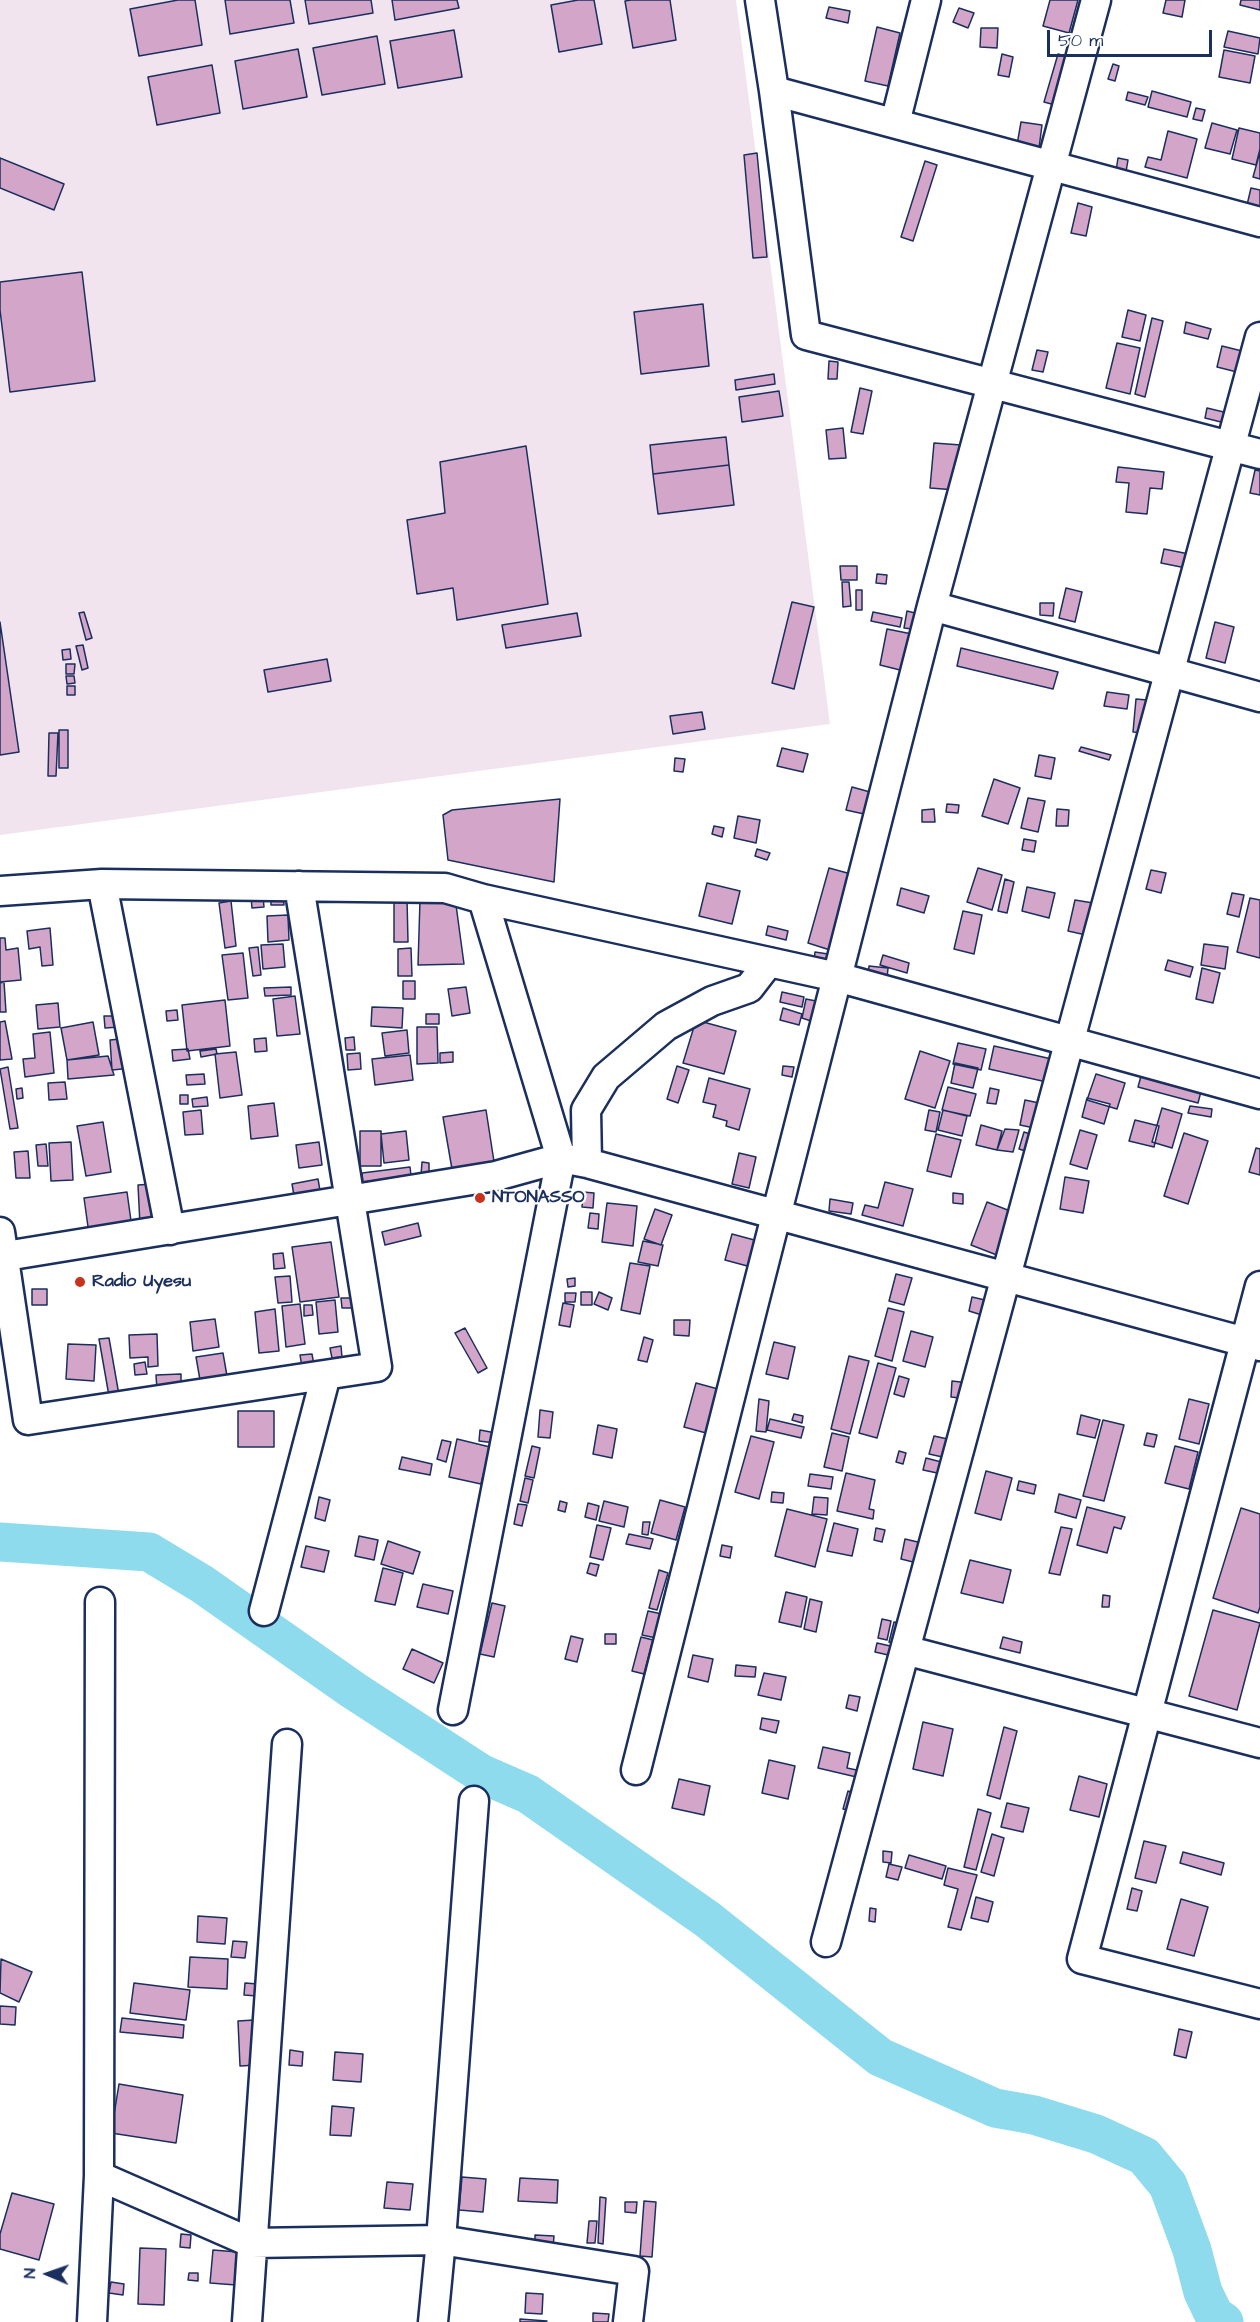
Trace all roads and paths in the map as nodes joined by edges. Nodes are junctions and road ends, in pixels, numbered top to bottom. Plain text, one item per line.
1 (760, 0) edge
2 (926, 0) edge
3 (1096, 0) edge
4 (774, 91) junction
5 (895, 123) junction
6 (1051, 165) junction
7 (1260, 222) edge
8 (1260, 337) edge
9 (993, 382) junction
10 (1231, 446) junction
11 (1260, 454) edge
12 (932, 606) junction
13 (1170, 672) junction
14 (1260, 697) edge
15 (102, 884) junction
16 (299, 886) junction
17 (0, 891) edge
18 (483, 899) junction
19 (769, 962) junction
20 (837, 977) junction
21 (1070, 1041) junction
22 (1260, 1094) edge
23 (574, 1160) junction
24 (350, 1200) junction
25 (776, 1214) junction
26 (170, 1230) junction
27 (1, 1249) edge
28 (1006, 1277) junction
29 (1260, 1286) edge
30 (1253, 1344) edge
31 (326, 1375) junction
32 (100, 1602) dead end
33 (264, 1611) dead end
34 (905, 1650) junction
35 (453, 1710) dead end
36 (1148, 1714) junction
37 (1260, 1743) edge
38 (287, 1744) dead end
39 (636, 1770) dead end
40 (474, 1801) dead end
41 (826, 1942) dead end
42 (1260, 2004) edge
43 (99, 2176) junction
44 (441, 2240) junction
45 (252, 2243) junction
46 (92, 2322) edge
47 (247, 2322) edge
48 (433, 2322) edge
49 (628, 2322) edge

1 - 4 street
2 - 5 street
3 - 6 street
4 - 5 street
4 - 9 street
5 - 6 street
6 - 7 street
6 - 9 street
8 - 10 street
9 - 10 street
9 - 12 street
10 - 11 street
10 - 13 street
12 - 13 street
12 - 20 street
13 - 14 street
13 - 21 street
15 - 16 street
15 - 17 street
15 - 26 street
16 - 18 street
16 - 24 street
18 - 19 street
18 - 23 street
19 - 20 street
19 - 23 street
20 - 21 street
20 - 25 street
21 - 22 street
21 - 28 street
23 - 24 street
23 - 25 street
23 - 35 street
24 - 26 street
24 - 31 street
25 - 28 street
25 - 39 street
26 - 27 street
27 - 31 street
28 - 30 street
28 - 34 street
29 - 30 street
30 - 36 street
31 - 33 street
32 - 43 street
34 - 36 street
34 - 41 street
36 - 37 street
36 - 42 street
38 - 45 street
40 - 44 street
43 - 45 street
43 - 46 street
44 - 45 street
44 - 48 street
44 - 49 street
45 - 47 street

